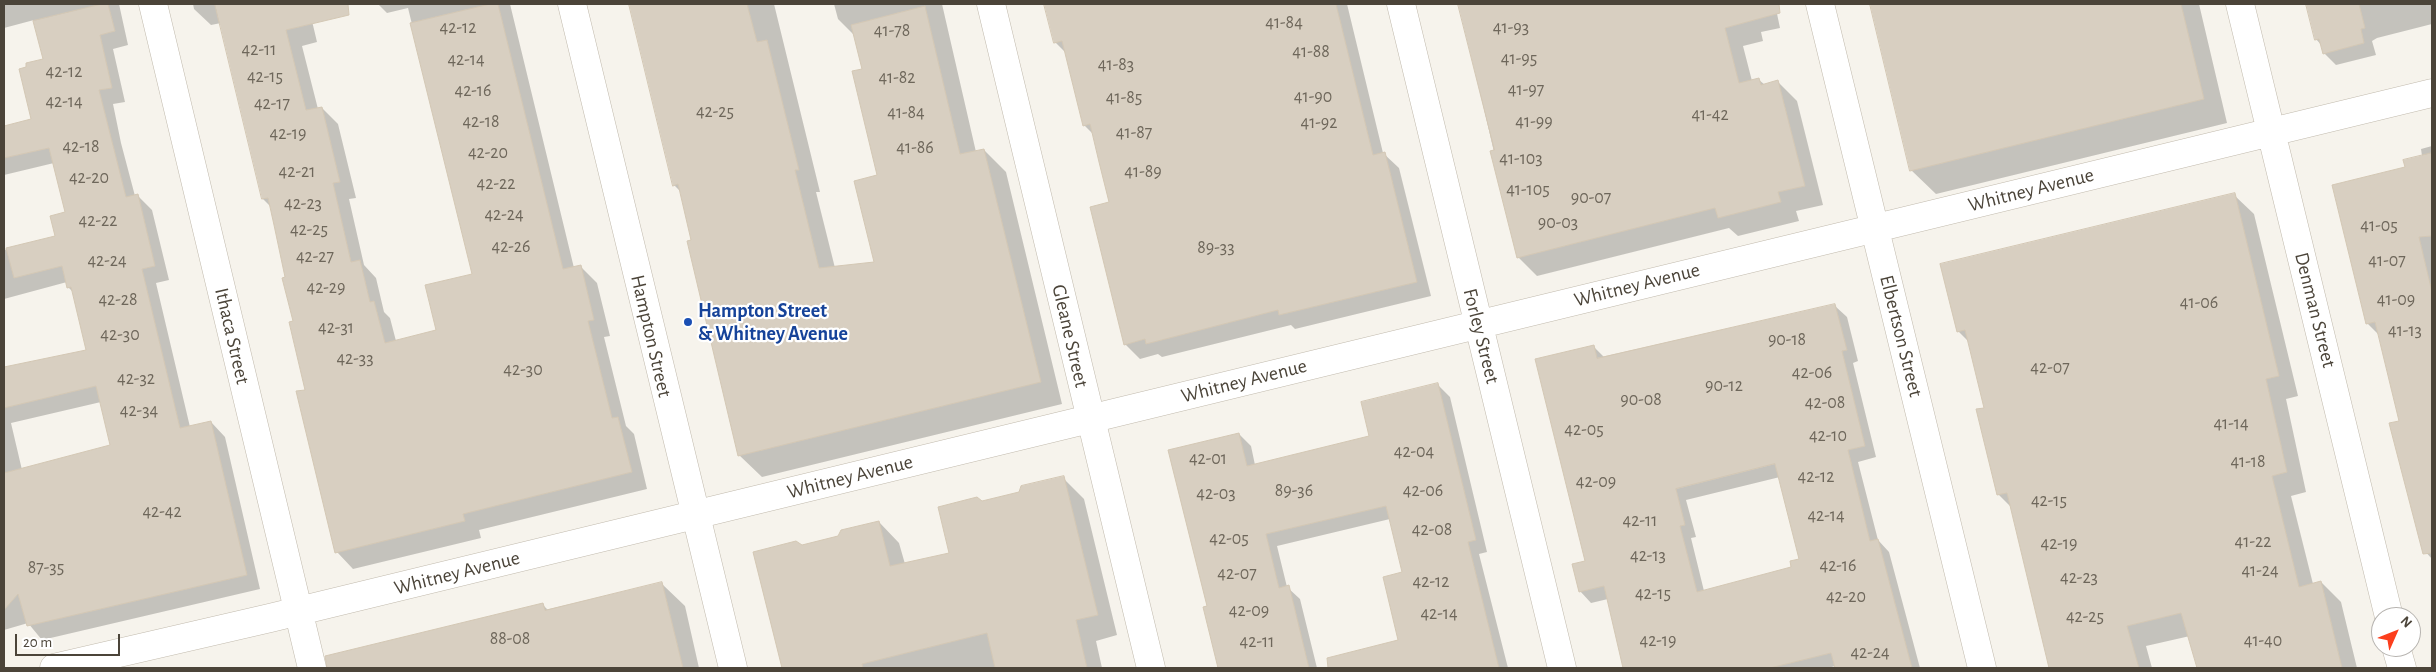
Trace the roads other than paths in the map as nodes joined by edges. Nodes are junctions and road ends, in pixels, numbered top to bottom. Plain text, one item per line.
1 (153, 4) edge
2 (572, 4) edge
3 (990, 4) edge
4 (1401, 4) edge
5 (1820, 4) edge
6 (2240, 4) edge
7 (2432, 92) edge
8 (2271, 132) junction
9 (1874, 228) junction
10 (1478, 324) junction
11 (1090, 419) junction
12 (695, 515) junction
13 (2387, 607) edge
14 (299, 611) junction
15 (54, 668) edge
16 (312, 668) edge
17 (733, 668) edge
18 (1151, 668) edge
19 (1562, 668) edge
20 (1982, 668) edge

1 - 14 street, Ithaca Street
2 - 12 street, Hampton Street
3 - 11 street, Gleane Street
4 - 10 street, Forley Street
5 - 9 street, Elbertson Street
6 - 8 street, Denman Street
7 - 8 street, Whitney Avenue
8 - 9 street, Whitney Avenue
8 - 13 street, Denman Street
9 - 10 street, Whitney Avenue
9 - 20 street, Elbertson Street
10 - 11 street, Whitney Avenue
10 - 19 street, Forley Street
11 - 12 street, Whitney Avenue
11 - 18 street, Gleane Street
12 - 14 street, Whitney Avenue
12 - 17 street, Hampton Street
14 - 15 street, Whitney Avenue
14 - 16 street, Ithaca Street

